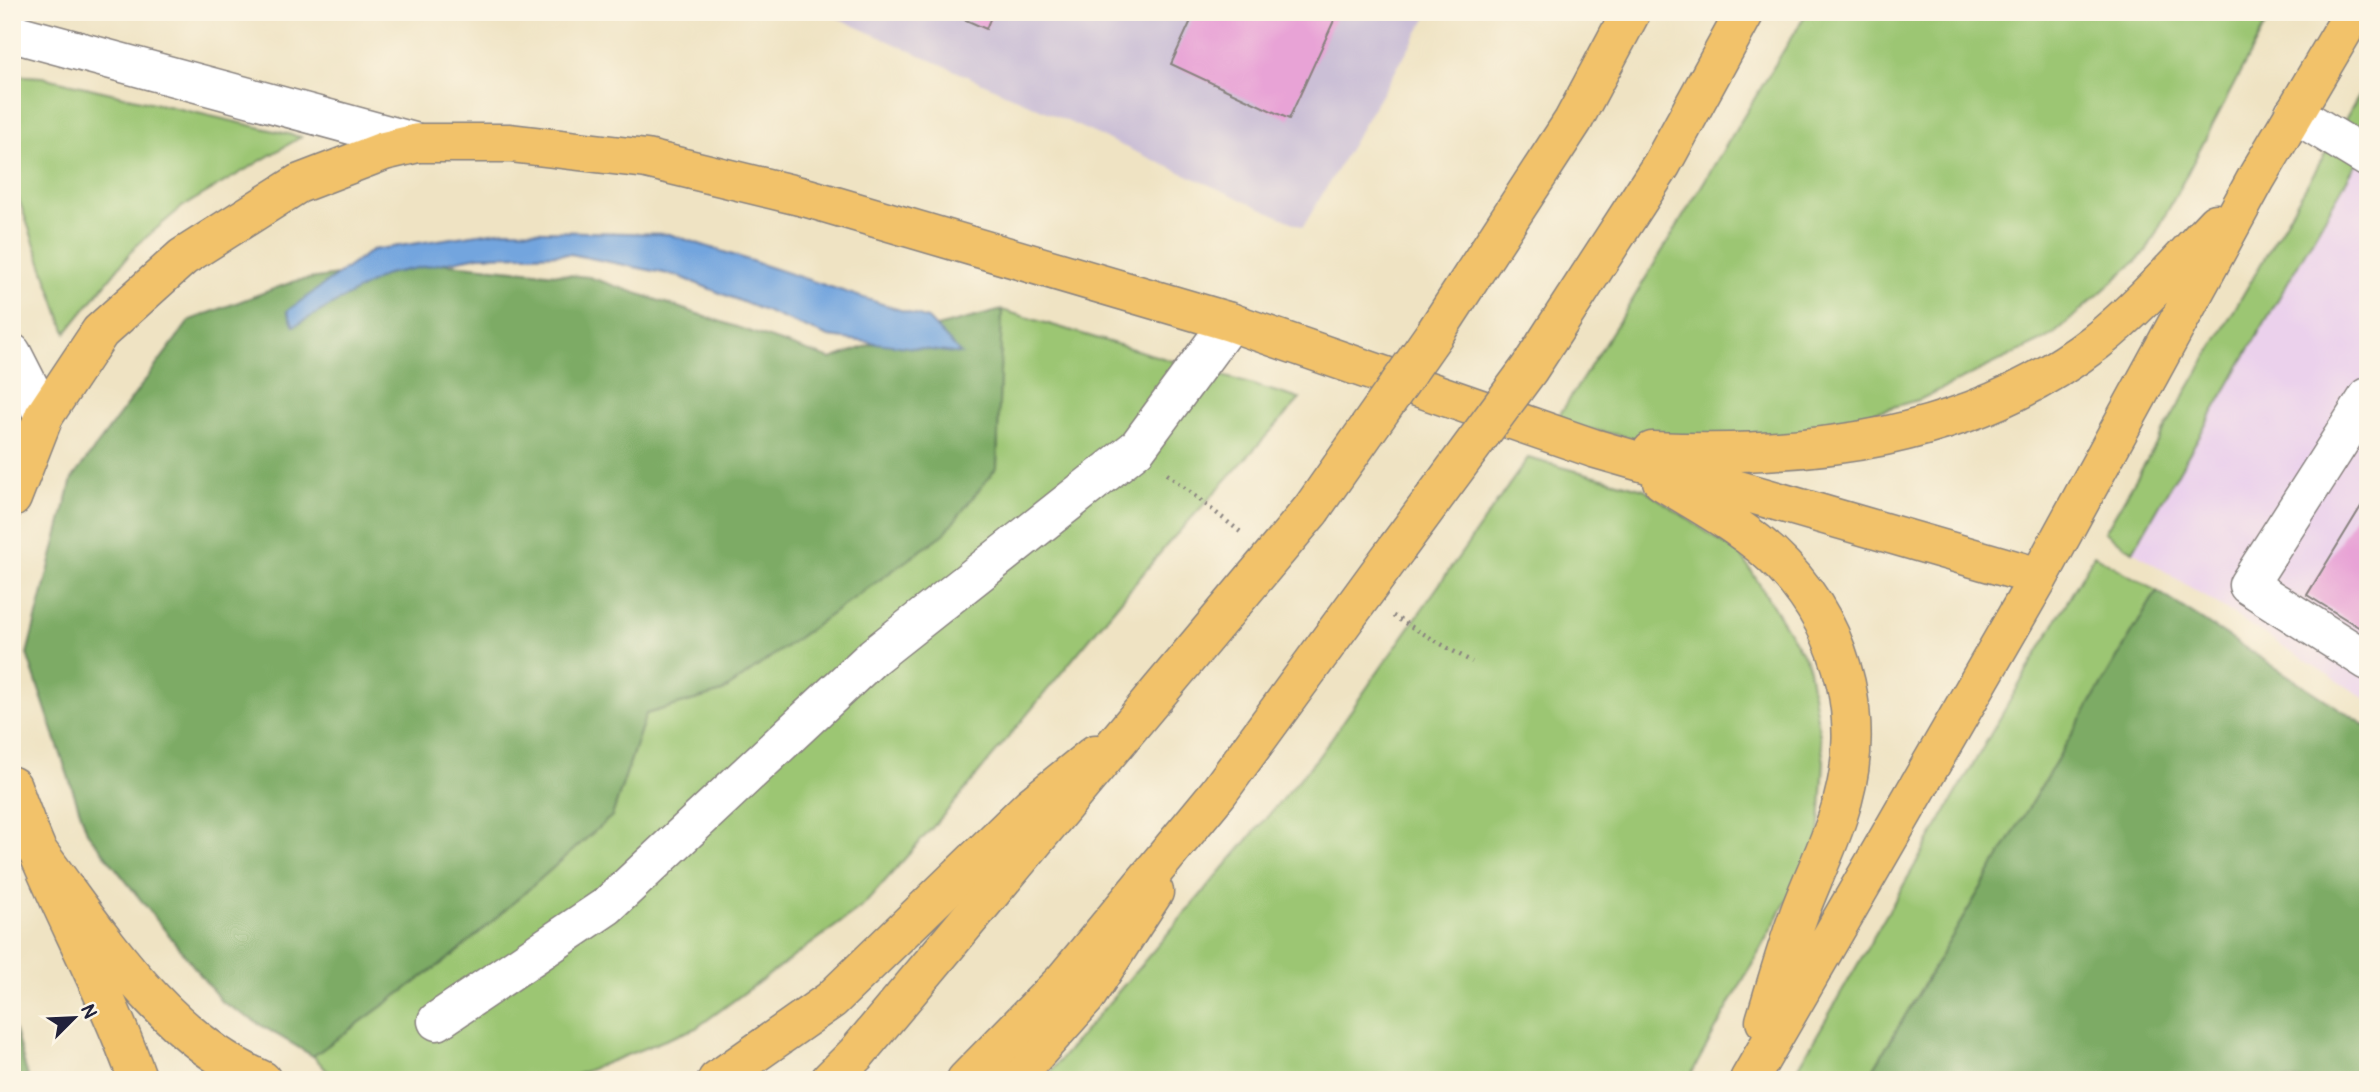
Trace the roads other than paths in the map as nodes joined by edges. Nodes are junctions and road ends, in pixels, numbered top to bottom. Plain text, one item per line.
1 (1631, 12) edge
2 (1745, 12) edge
3 (2354, 12) edge
4 (12, 33) edge
5 (2294, 113) junction
6 (418, 143) junction
7 (2368, 158) edge
8 (2257, 177) junction
9 (1230, 323) junction
10 (12, 353) edge
11 (2365, 408) edge
12 (44, 416) junction
13 (1607, 452) junction
14 (12, 498) edge
15 (2039, 577) junction
16 (2368, 661) edge
17 (1140, 718) junction
18 (12, 786) edge
19 (1218, 793) junction
20 (38, 853) junction
21 (437, 1021) dead end
22 (138, 1080) edge
23 (262, 1080) edge
24 (717, 1080) edge
25 (830, 1080) edge
26 (966, 1080) edge
27 (1012, 1080) edge
28 (1748, 1080) edge

1 - 17 main road, bridge
2 - 19 main road, bridge
3 - 5 main road
4 - 6 lane
5 - 7 lane
5 - 8 main road
6 - 9 main road
6 - 12 main road
8 - 13 main road
8 - 15 main road
9 - 13 main road
9 - 21 lane
10 - 12 lane
11 - 16 lane
12 - 14 main road
13 - 15 main road
13 - 28 main road
15 - 28 main road
17 - 24 main road
17 - 25 main road
18 - 20 main road
19 - 26 main road
19 - 27 main road
20 - 22 main road
20 - 23 main road

